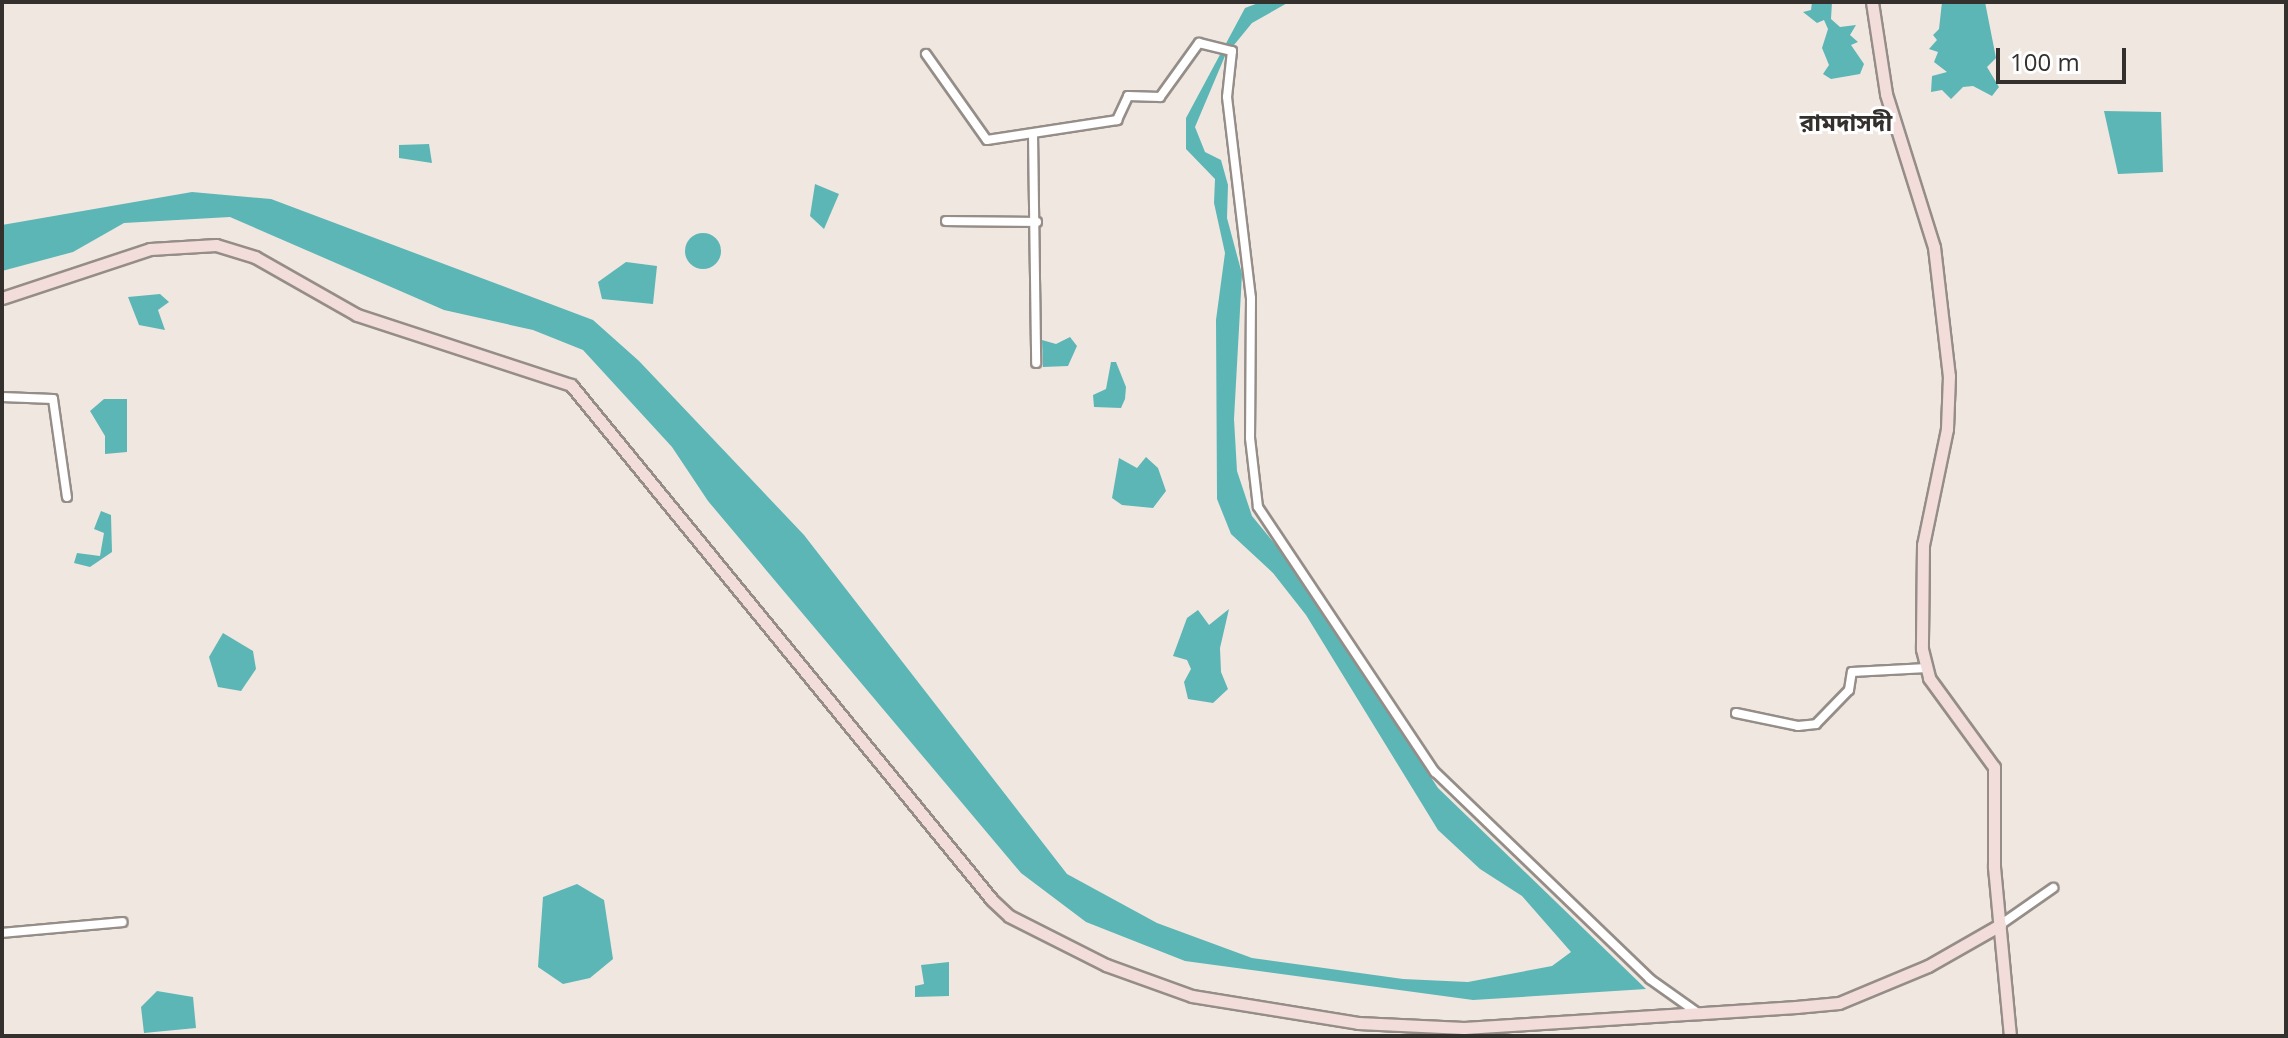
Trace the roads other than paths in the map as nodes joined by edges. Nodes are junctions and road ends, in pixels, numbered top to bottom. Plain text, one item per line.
1 (1872, 2) edge
2 (926, 54) dead end
3 (1033, 134) junction
4 (946, 221) dead end
5 (1037, 222) junction
6 (2, 298) edge
7 (1036, 363) dead end
8 (2, 397) edge
9 (67, 497) dead end
10 (1927, 668) junction
11 (1736, 713) dead end
12 (2053, 888) dead end
13 (122, 922) dead end
14 (2000, 925) junction
15 (2, 933) edge
16 (1701, 1015) junction
17 (2010, 1036) edge

1 - 10 main road
2 - 3 street
3 - 5 street
3 - 16 street
4 - 5 street
5 - 7 street
6 - 16 main road
8 - 9 street
10 - 11 street
10 - 14 main road
12 - 14 street
13 - 15 street
14 - 16 main road
14 - 17 main road

